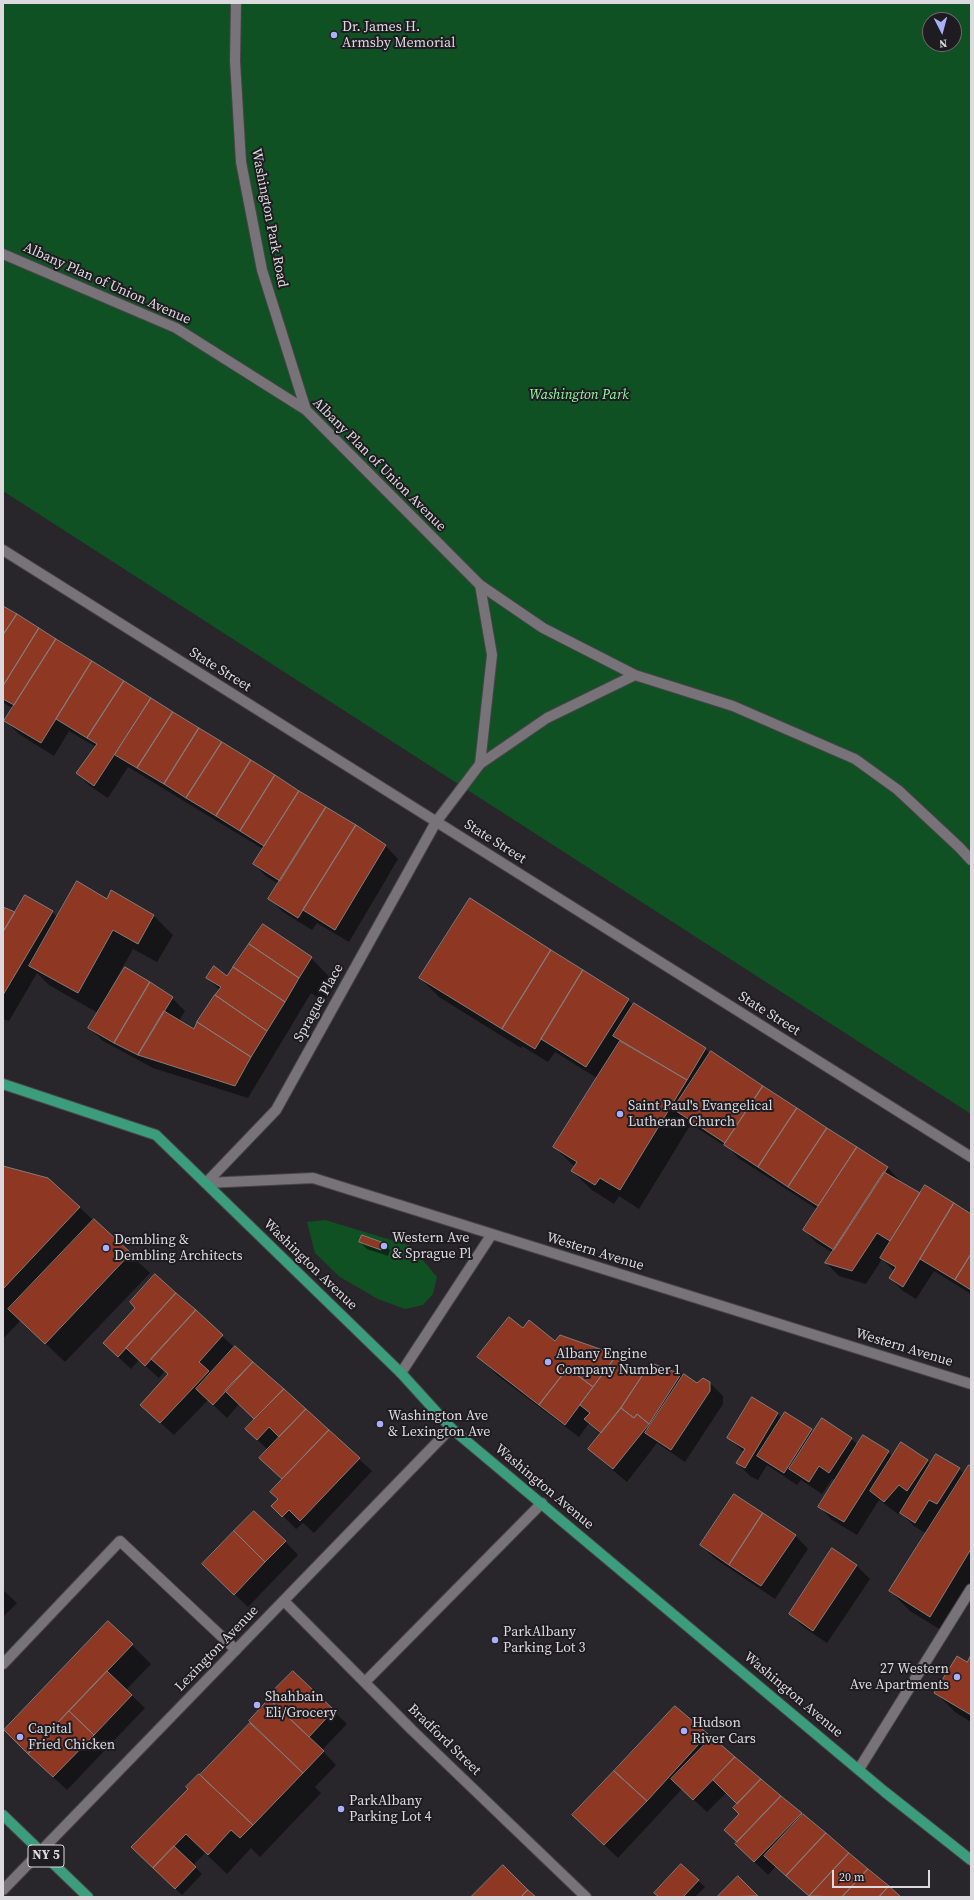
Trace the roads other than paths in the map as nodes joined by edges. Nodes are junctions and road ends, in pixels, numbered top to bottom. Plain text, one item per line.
1 (236, 3) edge
2 (3, 254) edge
3 (306, 410) junction
4 (3, 550) edge
5 (480, 585) junction
6 (635, 675) junction
7 (480, 764) junction
8 (436, 822) junction
9 (971, 860) edge
10 (3, 1084) edge
11 (971, 1158) edge
12 (206, 1183) junction
13 (492, 1234) junction
14 (401, 1373) junction
15 (971, 1384) edge
16 (451, 1428) junction
17 (542, 1503) junction
18 (971, 1589) edge
19 (284, 1601) junction
20 (236, 1650) junction
21 (3, 1664) edge
22 (365, 1682) junction
23 (859, 1770) junction
24 (3, 1815) edge
25 (41, 1852) junction
26 (971, 1860) edge
27 (3, 1890) edge
28 (88, 1897) edge
29 (586, 1897) edge

1 - 3 street, Washington Park Road
2 - 3 street, Albany Plan of Union Avenue
3 - 5 street, Albany Plan of Union Avenue
4 - 8 street, State Street
5 - 6 street, Albany Plan of Union Avenue
5 - 7 street
6 - 7 street
6 - 9 street, Albany Plan of Union Avenue
7 - 8 street
8 - 11 street, State Street
8 - 12 street, Sprague Place
10 - 12 main road, Washington Avenue
12 - 13 street, Western Avenue
12 - 14 main road, Washington Avenue
13 - 14 street
13 - 15 street, Western Avenue
14 - 16 main road, Washington Avenue
16 - 17 main road, Washington Avenue
16 - 19 street, Lexington Avenue
17 - 22 street
17 - 23 main road, Washington Avenue
18 - 23 street
19 - 20 street, Lexington Avenue
19 - 22 street, Bradford Street
20 - 21 street
20 - 25 street, Lexington Avenue
22 - 29 street, Bradford Street
23 - 26 main road, Washington Avenue
24 - 25 main road, NY 5
25 - 27 street, Lexington Avenue
25 - 28 main road, NY 5

